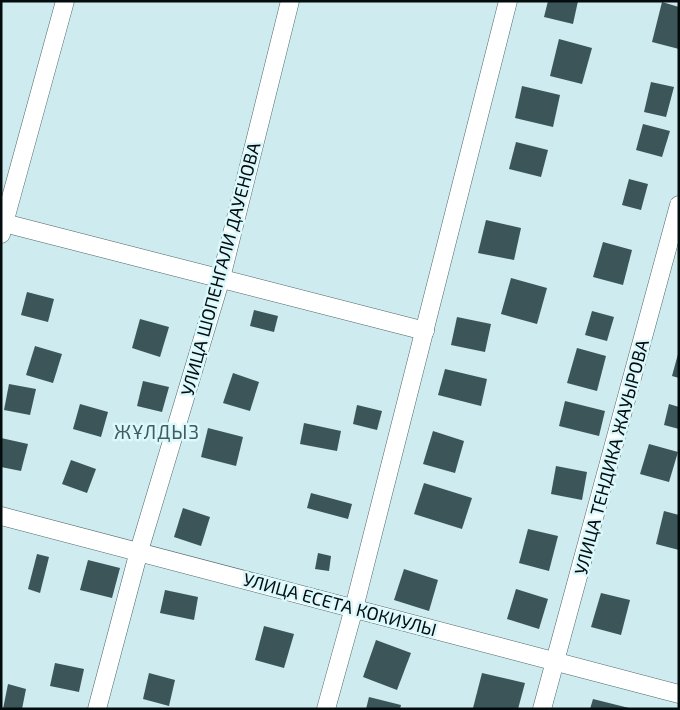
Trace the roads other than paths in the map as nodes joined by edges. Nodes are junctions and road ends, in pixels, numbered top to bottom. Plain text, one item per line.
1 (65, 1) edge
2 (290, 1) edge
3 (508, 1) edge
4 (679, 205) edge
5 (3, 229) edge
6 (221, 278) junction
7 (425, 331) junction
8 (1, 516) edge
9 (139, 551) junction
10 (354, 608) junction
11 (556, 660) junction
12 (679, 694) edge
13 (97, 709) edge
14 (326, 709) edge
15 (542, 709) edge

1 - 5 street
2 - 6 street, УЛИЦА ШОПЕНГАЛИ ДАУЕНОВА
3 - 7 street
4 - 11 street, УЛИЦА ТЕНДИКА ЖАУЫРОВА
5 - 6 street
6 - 7 street
6 - 9 street, УЛИЦА ШОПЕНГАЛИ ДАУЕНОВА
7 - 10 street
8 - 9 street, УЛИЦА ЕСЕТА КОКИУЛЫ
9 - 10 street, УЛИЦА ЕСЕТА КОКИУЛЫ
9 - 13 street, УЛИЦА ШОПЕНГАЛИ ДАУЕНОВА
10 - 11 street, УЛИЦА ЕСЕТА КОКИУЛЫ
10 - 14 street
11 - 12 street, УЛИЦА ЕСЕТА КОКИУЛЫ
11 - 15 street, УЛИЦА ТЕНДИКА ЖАУЫРОВА

